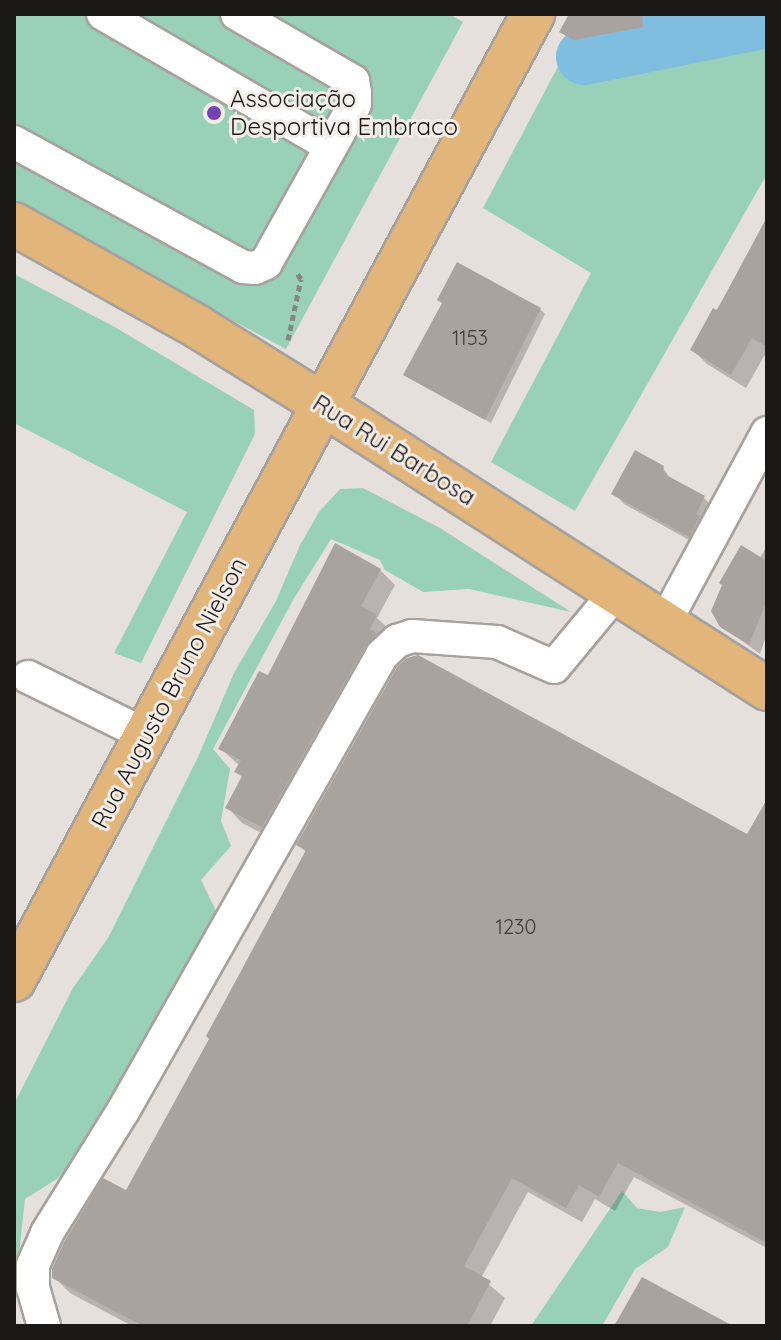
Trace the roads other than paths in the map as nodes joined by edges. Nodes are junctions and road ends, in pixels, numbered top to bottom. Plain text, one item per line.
1 (103, 14) edge
2 (237, 14) edge
3 (533, 14) edge
4 (14, 142) edge
5 (331, 146) junction
6 (14, 224) edge
7 (324, 405) junction
8 (767, 433) edge
9 (617, 591) junction
10 (665, 622) junction
11 (28, 677) dead end
12 (767, 689) edge
13 (146, 735) junction
14 (14, 980) edge
15 (44, 1326) edge

1 - 5 street
2 - 5 street
3 - 7 main road, Rua Augusto Bruno Nielson
4 - 5 street
6 - 7 main road, Rua Rui Barbosa
7 - 9 main road, Rua Rui Barbosa
7 - 13 main road, Rua Augusto Bruno Nielson
8 - 10 street
9 - 10 main road, Rua Rui Barbosa
9 - 15 street
10 - 12 main road, Rua Rui Barbosa
11 - 13 street
13 - 14 main road, Rua Augusto Bruno Nielson

